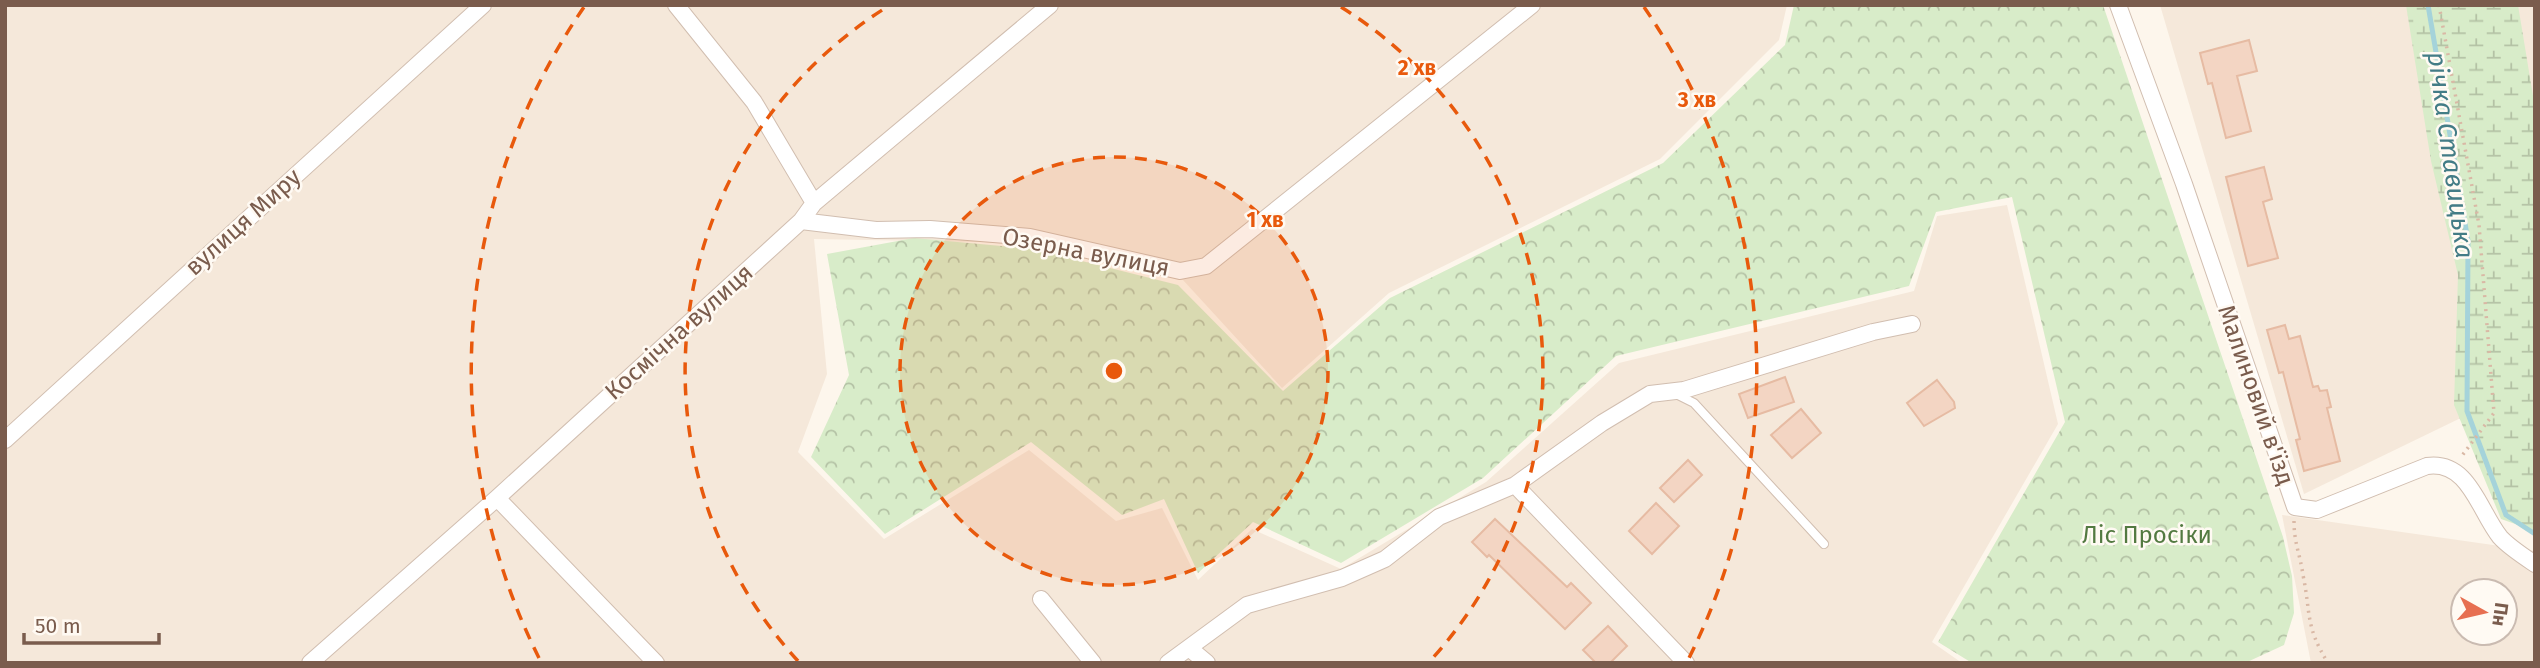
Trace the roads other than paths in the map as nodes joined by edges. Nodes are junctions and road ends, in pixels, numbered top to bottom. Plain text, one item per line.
1 (482, 5) edge
2 (676, 5) edge
3 (1050, 5) edge
4 (1532, 5) edge
5 (2118, 5) edge
6 (814, 203) junction
7 (801, 220) junction
8 (1912, 324) dead end
9 (1670, 391) junction
10 (5, 440) edge
11 (1515, 485) junction
12 (498, 498) junction
13 (1824, 544) dead end
14 (2535, 564) edge
15 (1041, 599) dead end
16 (1189, 648) junction
17 (310, 663) edge
18 (656, 663) edge
19 (1093, 663) edge
20 (1168, 663) edge
21 (1206, 663) edge
22 (1686, 663) edge

1 - 10 street, вулиця Миру
2 - 6 street
3 - 6 street, Космічна вулиця
4 - 7 street, Озерна вулиця
5 - 14 street, Малиновий в'їзд
6 - 7 street, Космічна вулиця
7 - 12 street, Космічна вулиця
8 - 9 street
9 - 11 street
9 - 13 lane
11 - 16 street
11 - 22 street
12 - 17 street, Космічна вулиця
12 - 18 street
15 - 19 street
16 - 20 street
16 - 21 street

